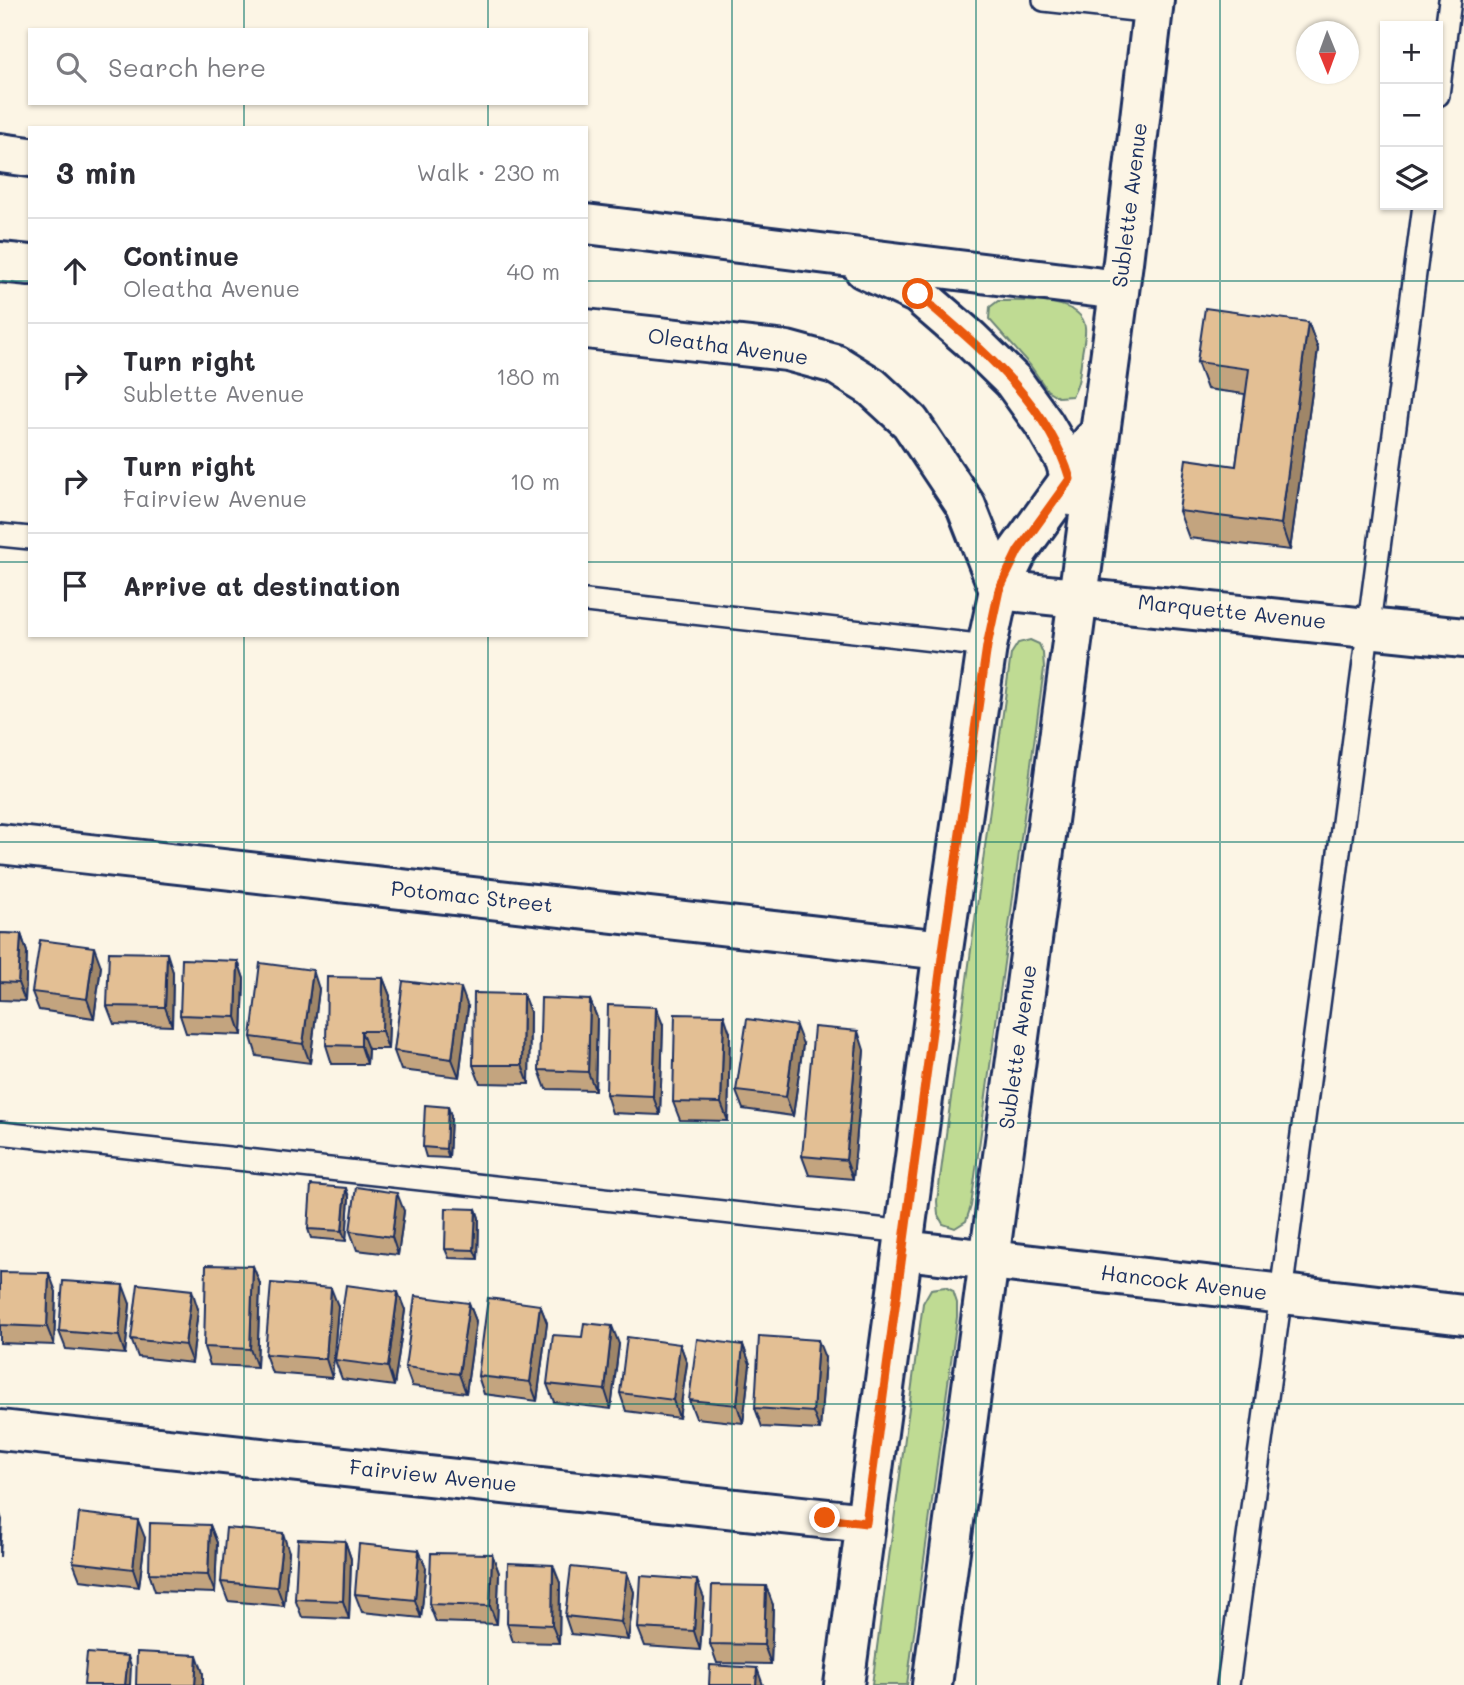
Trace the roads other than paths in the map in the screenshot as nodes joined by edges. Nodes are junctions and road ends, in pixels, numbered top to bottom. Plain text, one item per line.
1 (1044, 0) edge
2 (1450, 0) edge
3 (1154, 6) edge
4 (1439, 84) edge
5 (0, 153) edge
6 (28, 157) edge
7 (1423, 210) edge
8 (588, 225) edge
9 (804, 251) junction
10 (0, 262) edge
11 (28, 265) edge
12 (1119, 290) junction
13 (588, 328) edge
14 (1104, 409) junction
15 (1070, 479) junction
16 (0, 535) edge
17 (28, 538) edge
18 (1085, 547) junction
19 (999, 590) junction
20 (1079, 597) junction
21 (588, 601) edge
22 (1370, 626) junction
23 (1464, 638) edge
24 (987, 646) junction
25 (0, 844) edge
26 (943, 950) junction
27 (0, 1133) edge
28 (905, 1241) junction
29 (989, 1260) junction
30 (1281, 1294) junction
31 (1464, 1315) edge
32 (0, 1430) edge
33 (866, 1523) junction
34 (844, 1685) edge
35 (932, 1685) edge
36 (1228, 1685) edge

1 - 3 lane
2 - 4 lane
3 - 12 street, Sublette Avenue
5 - 6 street
7 - 22 lane
8 - 9 street
9 - 12 street
9 - 15 street
10 - 11 street
12 - 14 street, Sublette Avenue
13 - 19 street, Oleatha Avenue
14 - 15 street, Sublette Avenue
14 - 18 street, Sublette Avenue
15 - 18 street
15 - 19 street, Sublette Avenue
16 - 17 lane
18 - 20 street, Sublette Avenue
19 - 20 street, Marquette Avenue
19 - 24 street, Sublette Avenue
20 - 22 street, Marquette Avenue
20 - 29 street, Sublette Avenue
21 - 24 lane
22 - 23 street, Marquette Avenue
22 - 30 lane
24 - 26 street, Sublette Avenue
25 - 26 street, Potomac Street
26 - 28 street, Sublette Avenue
27 - 28 lane
28 - 29 street, Hancock Avenue
28 - 33 street, Sublette Avenue
29 - 30 street, Hancock Avenue
29 - 35 street, Sublette Avenue
30 - 31 street, Hancock Avenue
30 - 36 lane
32 - 33 street, Fairview Avenue
33 - 34 street, Sublette Avenue

